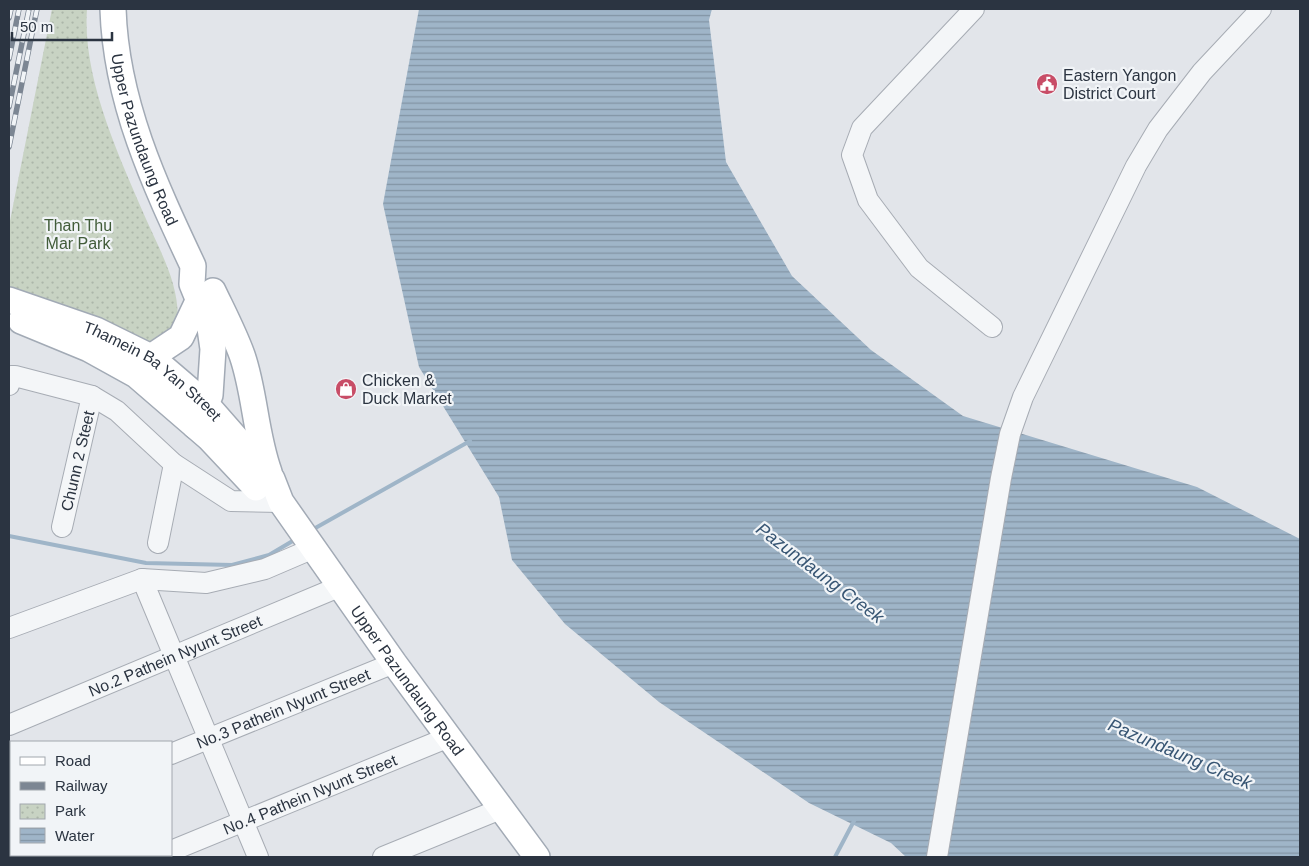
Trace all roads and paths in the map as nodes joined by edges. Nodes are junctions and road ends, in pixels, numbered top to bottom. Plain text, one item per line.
1 (113, 9) edge
2 (974, 9) edge
3 (1261, 9) edge
4 (192, 266) junction
5 (198, 299) junction
6 (9, 300) edge
7 (9, 317) edge
8 (992, 327) dead end
9 (229, 328) junction
10 (92, 339) junction
11 (151, 358) junction
12 (9, 385) edge
13 (92, 396) junction
14 (207, 422) junction
15 (174, 464) junction
16 (272, 479) junction
17 (281, 502) junction
18 (62, 527) dead end
19 (158, 543) dead end
20 (314, 548) junction
21 (142, 579) junction
22 (340, 586) junction
23 (9, 628) edge
24 (174, 657) junction
25 (394, 663) junction
26 (9, 725) edge
27 (449, 737) junction
28 (208, 739) junction
29 (172, 754) edge
30 (503, 808) junction
31 (243, 822) junction
32 (172, 850) edge
33 (258, 857) edge
34 (383, 857) edge
35 (537, 857) edge
36 (937, 857) edge

1 - 4 main road, Upper Pazundaung Road
2 - 8 street
3 - 36 street
4 - 5 main road, Upper Pazundaung Road
4 - 9 main road, Upper Pazundaung Road
5 - 11 main road
5 - 14 main road, Upper Pazundaung Road
6 - 10 main road, Thamein Ba Yan Street
7 - 10 main road, Thamein Ba Yan Street
9 - 14 main road, Upper Pazundaung Road
9 - 16 main road, Upper Pazundaung Road
10 - 11 main road, Thamein Ba Yan Street
10 - 14 main road, Thamein Ba Yan Street
11 - 14 main road, Thamein Ba Yan Street
12 - 13 street
13 - 15 street
13 - 18 street, Chunn 2 Steet
14 - 16 main road, Thamein Ba Yan Street
14 - 17 main road, Upper Pazundaung Road
15 - 17 street
15 - 19 street
16 - 17 main road, Upper Pazundaung Road
17 - 20 main road, Upper Pazundaung Road
20 - 21 street
20 - 22 main road, Upper Pazundaung Road
21 - 23 street
21 - 24 street
22 - 24 street, No.2 Pathein Nyunt Street
22 - 25 main road, Upper Pazundaung Road
24 - 26 street, No.2 Pathein Nyunt Street
24 - 28 street
25 - 27 main road, Upper Pazundaung Road
25 - 28 street, No.3 Pathein Nyunt Street
27 - 30 main road, Upper Pazundaung Road
27 - 31 street, No.4 Pathein Nyunt Street
28 - 29 street, No.3 Pathein Nyunt Street
28 - 31 street
30 - 34 street
30 - 35 main road, Upper Pazundaung Road
31 - 32 street, No.4 Pathein Nyunt Street
31 - 33 street

